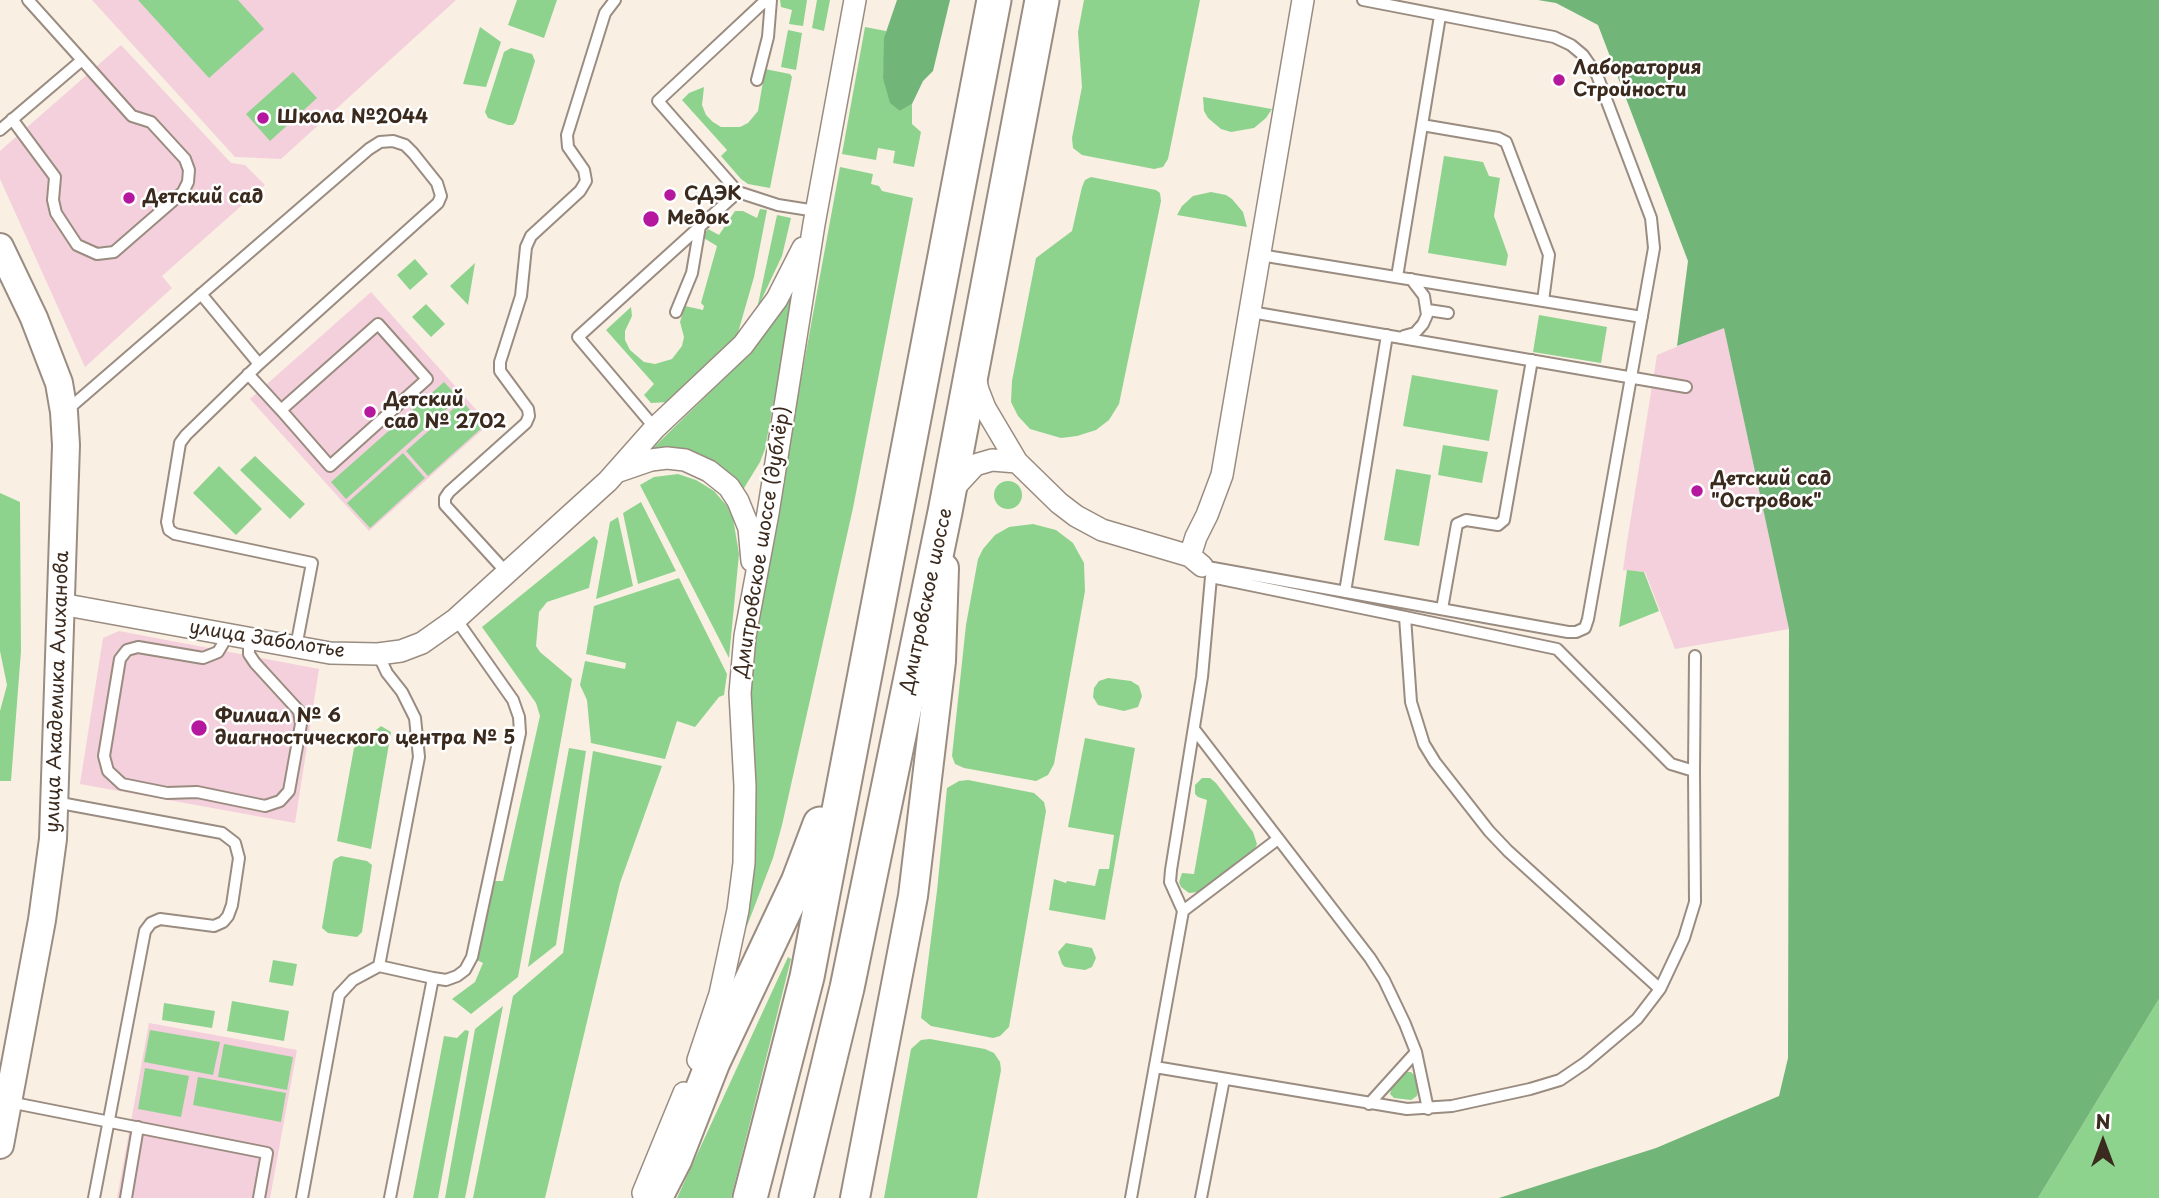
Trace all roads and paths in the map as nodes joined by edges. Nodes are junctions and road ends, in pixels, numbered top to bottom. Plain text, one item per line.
1 (27, 0) edge
2 (615, 0) edge
3 (766, 0) edge
4 (771, 0) edge
5 (855, 0) edge
6 (994, 0) edge
7 (1042, 0) edge
8 (1303, 0) edge
9 (1363, 0) edge
10 (1440, 16) junction
11 (82, 60) junction
12 (757, 80) dead end
13 (12, 119) junction
14 (1422, 125) junction
15 (0, 130) edge
16 (738, 191) junction
17 (815, 218) junction
18 (700, 226) junction
19 (0, 247) edge
20 (1260, 255) junction
21 (1397, 277) junction
22 (1411, 279) junction
23 (201, 295) junction
24 (1543, 301) junction
25 (1427, 310) junction
26 (676, 312) dead end
27 (1251, 312) junction
28 (1448, 313) dead end
29 (1642, 317) junction
30 (1387, 335) junction
31 (1402, 337) junction
32 (1532, 360) junction
33 (259, 364) junction
34 (973, 365) junction
35 (248, 374) junction
36 (1632, 377) junction
37 (1686, 387) dead end
38 (281, 410) junction
39 (64, 412) junction
40 (655, 428) junction
41 (1017, 462) junction
42 (617, 472) junction
43 (947, 503) junction
44 (1201, 567) junction
45 (507, 573) junction
46 (1345, 592) junction
47 (753, 596) junction
48 (61, 604) junction
49 (1442, 609) junction
50 (1405, 617) junction
51 (456, 619) junction
52 (239, 637) junction
53 (296, 647) junction
54 (378, 654) junction
55 (1695, 656) dead end
56 (858, 709) junction
57 (1194, 729) junction
58 (1694, 771) junction
59 (55, 802) junction
60 (1278, 839) junction
61 (1183, 911) junction
62 (380, 966) junction
63 (433, 978) junction
64 (1660, 989) junction
65 (1416, 1052) junction
66 (1155, 1067) junction
67 (1224, 1079) junction
68 (8, 1102) junction
69 (1369, 1104) junction
70 (1428, 1109) junction
71 (108, 1121) junction
72 (138, 1127) junction
73 (0, 1145) edge
74 (94, 1198) edge
75 (126, 1198) edge
76 (259, 1198) edge
77 (302, 1198) edge
78 (390, 1198) edge
79 (640, 1198) edge
80 (655, 1198) edge
81 (751, 1198) edge
82 (796, 1198) edge
83 (855, 1198) edge
84 (1131, 1198) edge
85 (1201, 1198) edge

1 - 11 lane
2 - 45 lane
3 - 16 lane
4 - 12 lane
5 - 17 street, Дмитровское шоссе (дублёр)
6 - 56 highway
7 - 34 highway, Дмитровское шоссе
8 - 20 street
9 - 10 lane
10 - 14 lane
10 - 29 lane
11 - 13 lane
11 - 13 lane
13 - 15 lane
14 - 21 lane
14 - 24 lane
16 - 17 lane
16 - 18 lane
17 - 40 street, улица Заболотье
17 - 47 street, Дмитровское шоссе (дублёр)
18 - 26 lane
18 - 40 lane
19 - 39 street, улица Академика Алиханова
20 - 21 lane
20 - 27 street
21 - 22 lane
22 - 24 lane
22 - 25 lane
23 - 33 lane
23 - 33 lane
23 - 39 lane
24 - 29 lane
25 - 28 lane
25 - 31 lane
27 - 30 lane
27 - 44 street
29 - 36 lane
30 - 31 lane
30 - 46 lane
31 - 32 lane
32 - 36 lane
32 - 49 lane
33 - 35 lane
34 - 41 street
34 - 43 highway, Дмитровское шоссе
35 - 38 lane
35 - 53 lane
36 - 37 lane
36 - 49 lane
38 - 38 lane
39 - 48 street, улица Академика Алиханова
40 - 42 street, улица Заболотье
41 - 43 street
41 - 44 street
42 - 45 street, улица Заболотье
42 - 47 street
43 - 82 highway, Дмитровское шоссе
43 - 83 main road
44 - 46 lane
44 - 50 lane
44 - 57 lane
45 - 51 street, улица Заболотье
46 - 49 lane
47 - 79 street, Дмитровское шоссе (дублёр)
48 - 52 street, улица Заболотье
48 - 59 street, улица Академика Алиханова
50 - 58 lane
50 - 64 lane
51 - 54 street, улица Заболотье
51 - 63 lane
52 - 52 lane
52 - 53 street, улица Заболотье
53 - 54 street, улица Заболотье
54 - 62 lane
55 - 58 lane
56 - 80 highway
56 - 81 highway
57 - 60 lane
57 - 61 lane
58 - 64 lane
59 - 68 street, улица Академика Алиханова
59 - 71 lane
60 - 61 lane
60 - 65 lane
61 - 66 lane
62 - 63 lane
62 - 77 lane
63 - 78 lane
64 - 70 lane
65 - 69 lane
65 - 70 lane
66 - 67 lane
66 - 84 lane
67 - 69 lane
67 - 85 lane
68 - 71 lane
68 - 73 street, улица Академика Алиханова
69 - 70 lane
71 - 72 lane
71 - 74 lane
72 - 75 lane
72 - 76 lane

